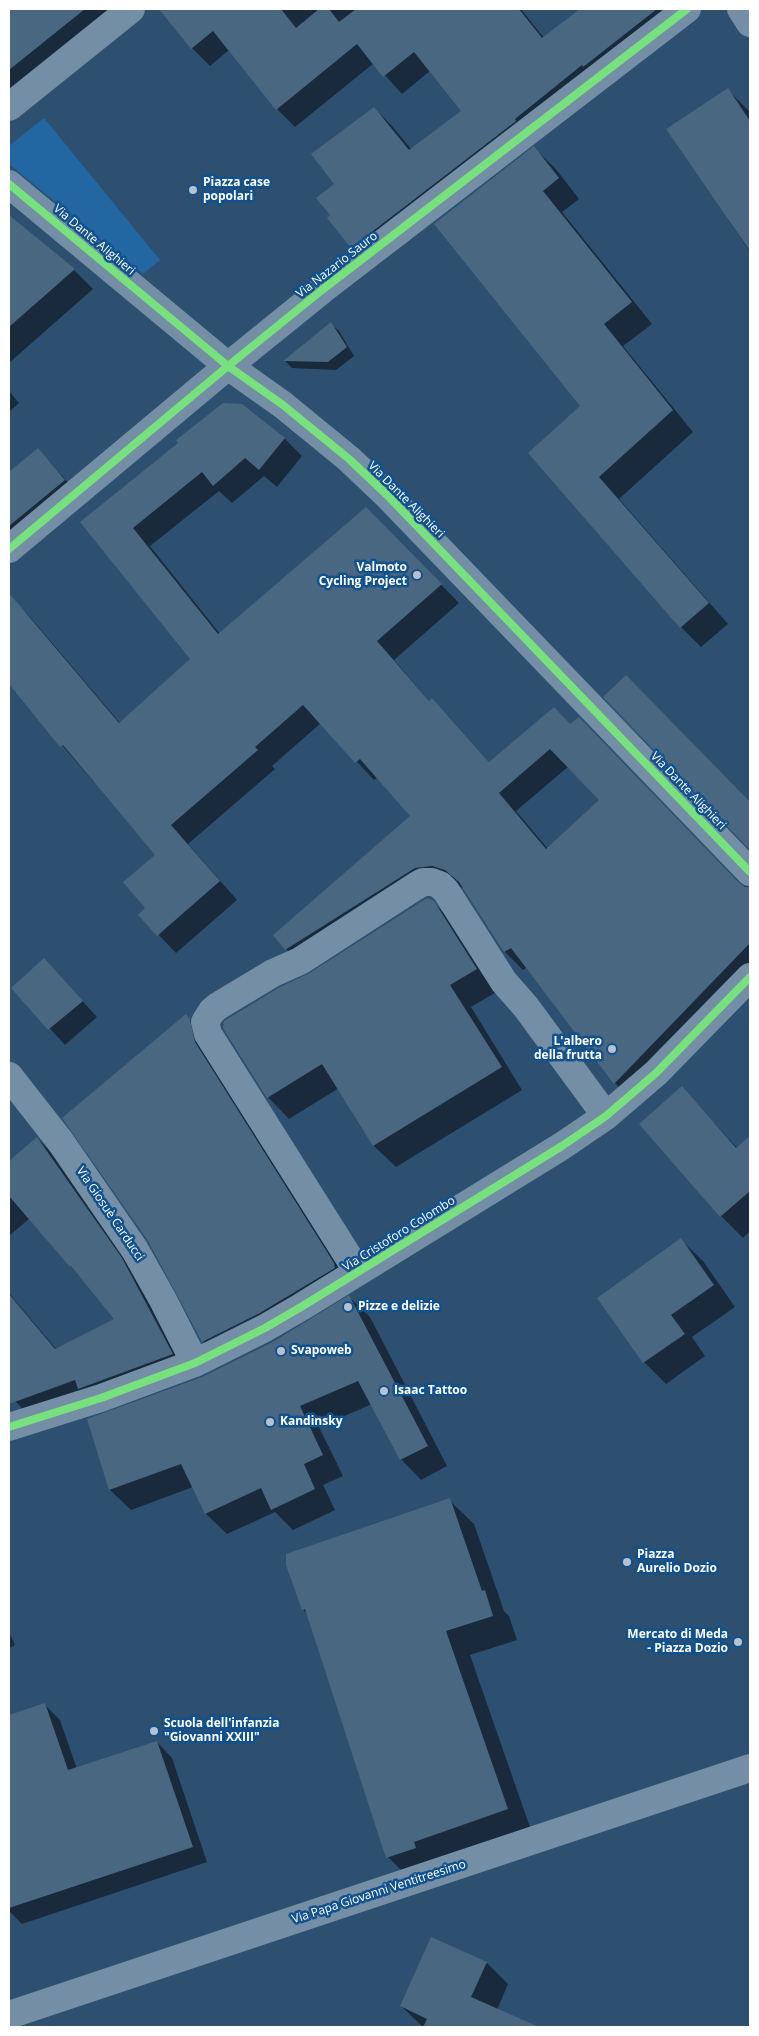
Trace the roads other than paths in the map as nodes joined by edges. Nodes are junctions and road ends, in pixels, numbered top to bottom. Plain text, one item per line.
1 (131, 9) edge
2 (687, 9) edge
3 (741, 9) edge
4 (750, 23) edge
5 (9, 107) edge
6 (9, 184) edge
7 (228, 366) junction
8 (9, 549) edge
9 (750, 872) edge
10 (750, 977) edge
11 (9, 1076) edge
12 (606, 1116) junction
13 (358, 1272) junction
14 (194, 1363) junction
15 (9, 1427) edge
16 (750, 1768) edge
17 (9, 2016) edge

1 - 5 street
2 - 7 street, Via Nazario Sauro
3 - 4 street
6 - 7 street, Via Dante Alighieri
7 - 8 street, Via Nazario Sauro
7 - 9 street, Via Dante Alighieri
10 - 12 street, Via Cristoforo Colombo
11 - 14 street, Via Giosuè Carducci
12 - 13 street, Via Cristoforo Colombo
12 - 13 street
13 - 14 street, Via Cristoforo Colombo
14 - 15 street, Via Cristoforo Colombo
16 - 17 street, Via Papa Giovanni Ventitreesimo

